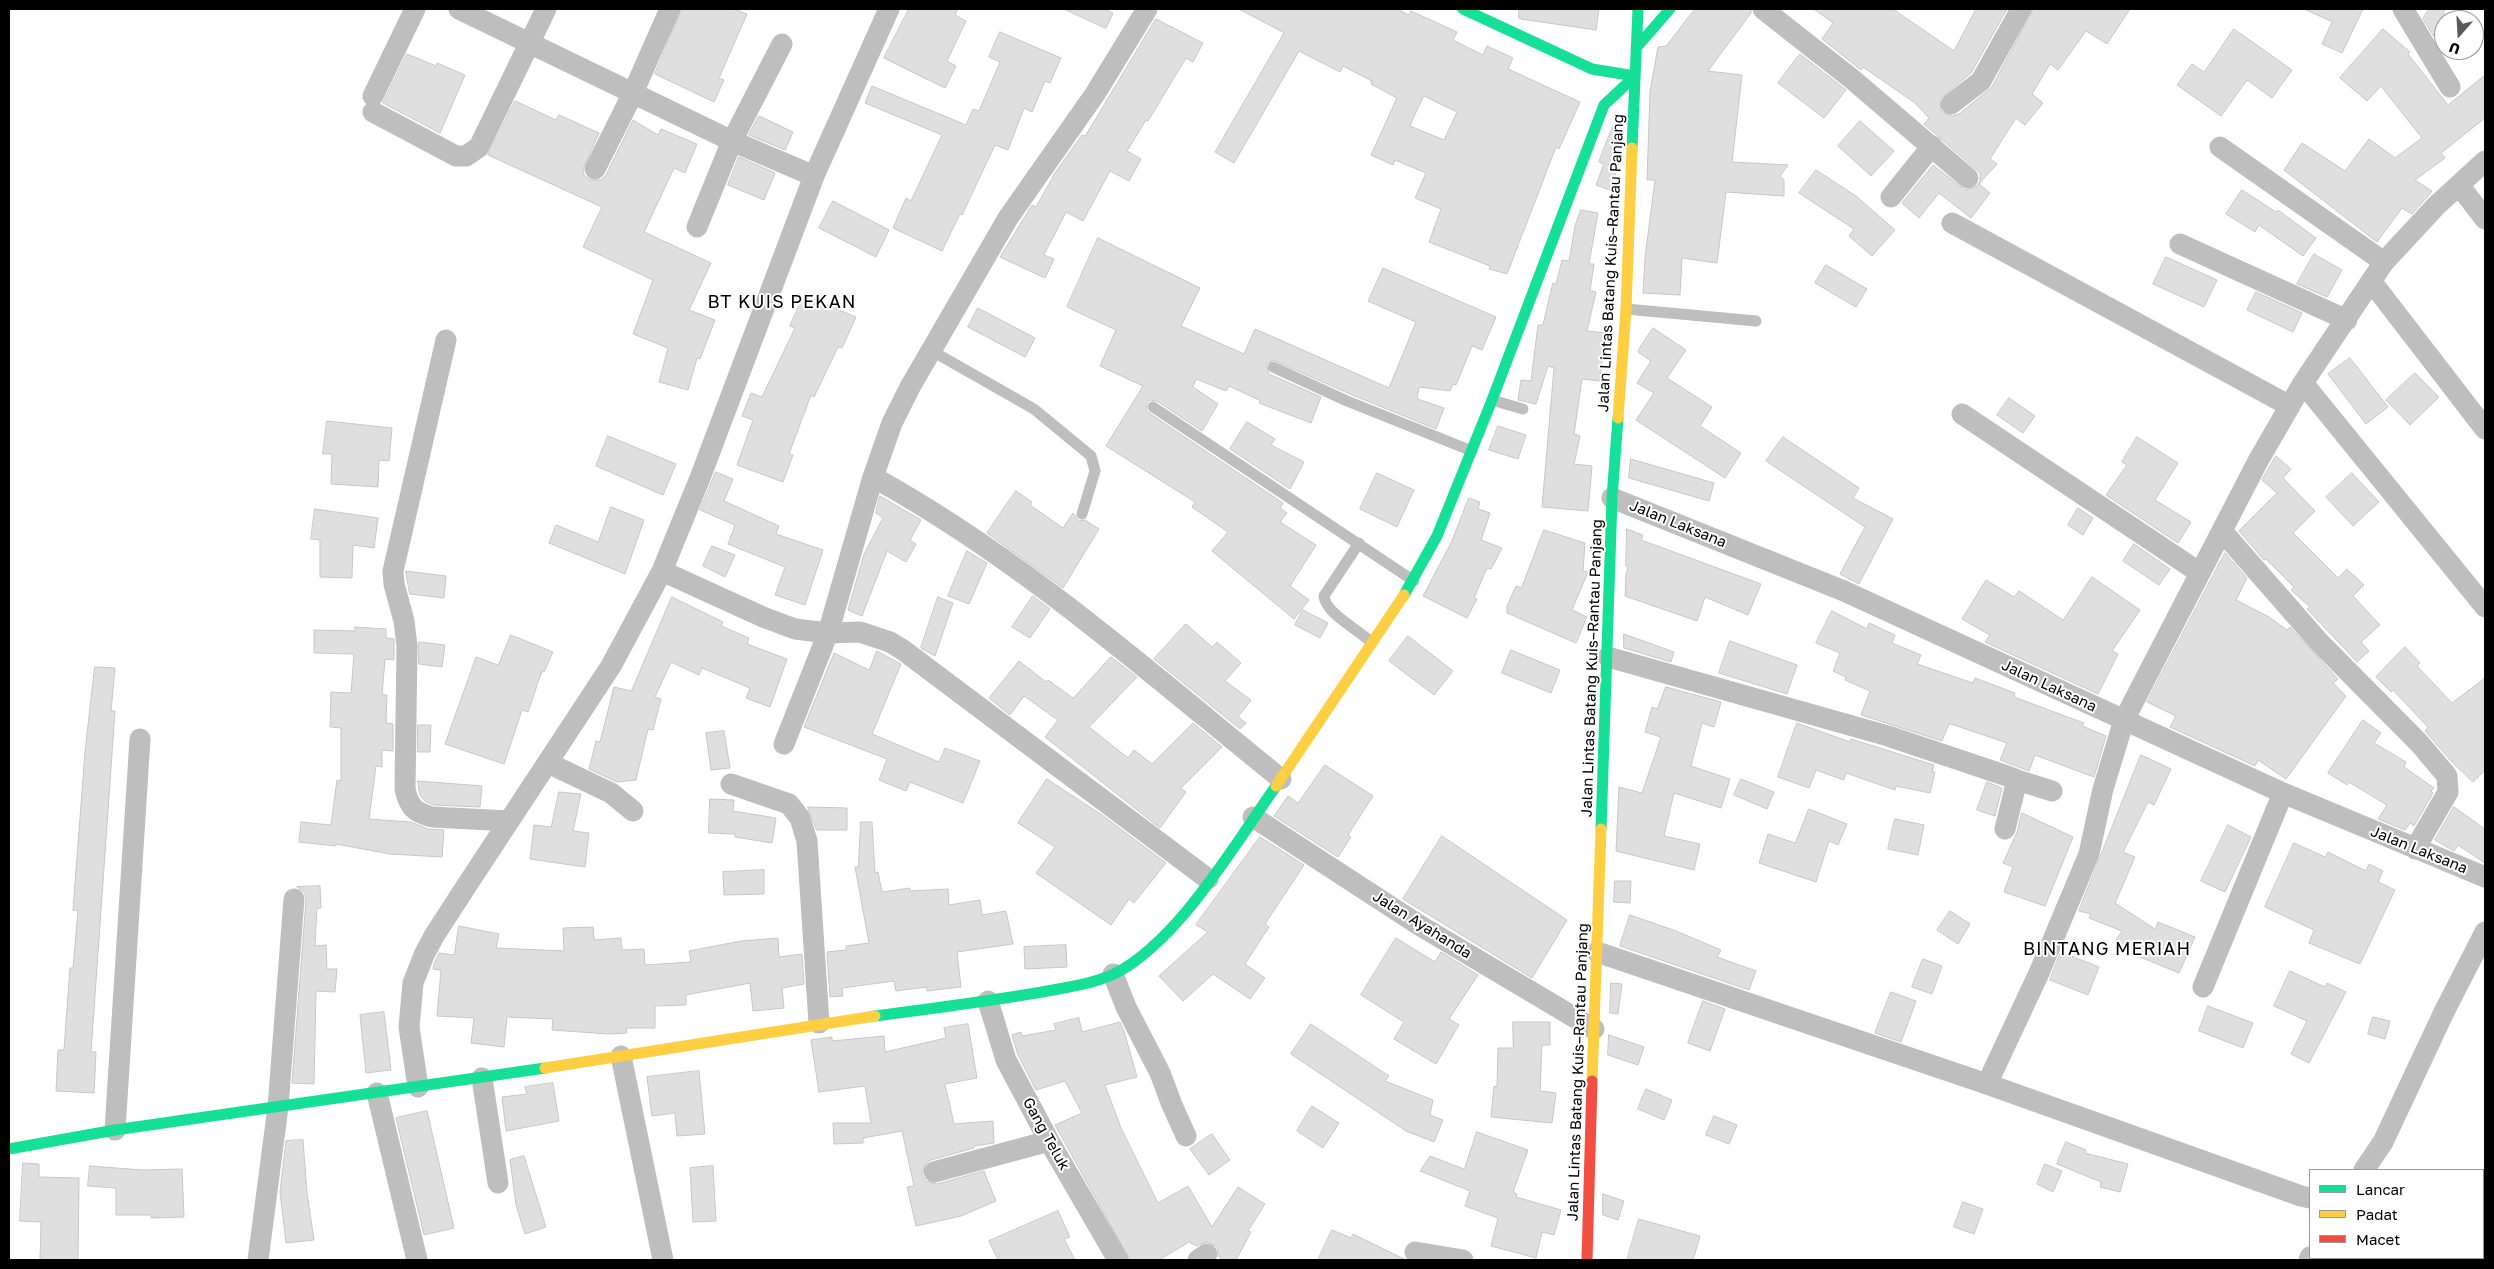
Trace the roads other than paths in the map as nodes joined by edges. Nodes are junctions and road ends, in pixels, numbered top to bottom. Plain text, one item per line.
1 (415, 9) edge
2 (459, 9) edge
3 (546, 9) edge
4 (670, 9) edge
5 (889, 9) edge
6 (1147, 9) edge
7 (1463, 9) edge
8 (1638, 9) edge
9 (1670, 9) edge
10 (1763, 9) edge
11 (2021, 9) edge
12 (2403, 9) edge
13 (530, 44) junction
14 (782, 44) dead end
15 (1636, 48) junction
16 (1635, 76) junction
17 (2450, 87) dead end
18 (633, 93) junction
19 (1951, 104) dead end
20 (732, 141) junction
21 (1932, 146) junction
22 (2220, 147) dead end
23 (2485, 161) edge
24 (595, 169) dead end
25 (814, 176) junction
26 (1968, 178) dead end
27 (2459, 185) junction
28 (1891, 197) dead end
29 (2485, 219) edge
30 (1952, 223) dead end
31 (697, 227) dead end
32 (2180, 244) dead end
33 (2384, 262) junction
34 (2371, 281) junction
35 (1626, 309) junction
36 (2347, 320) junction
37 (1756, 321) dead end
38 (446, 340) dead end
39 (932, 351) junction
40 (1273, 367) dead end
41 (2303, 383) junction
42 (1492, 400) junction
43 (1153, 406) dead end
44 (2290, 406) junction
45 (1523, 409) dead end
46 (1962, 414) dead end
47 (2485, 429) edge
48 (1472, 451) junction
49 (873, 477) junction
50 (1612, 498) junction
51 (1082, 514) dead end
52 (2222, 531) junction
53 (1359, 543) junction
54 (662, 572) junction
55 (2200, 573) junction
56 (1414, 582) junction
57 (2485, 607) edge
58 (828, 633) junction
59 (1372, 642) junction
60 (1608, 657) junction
61 (2124, 720) junction
62 (140, 739) dead end
63 (784, 744) dead end
64 (548, 763) junction
65 (1281, 779) junction
66 (2017, 780) junction
67 (731, 784) dead end
68 (2052, 791) dead end
69 (2283, 793) junction
70 (633, 811) dead end
71 (1253, 817) junction
72 (509, 821) junction
73 (2005, 829) dead end
74 (2415, 849) junction
75 (2485, 877) edge
76 (1208, 879) junction
77 (294, 899) dead end
78 (2485, 932) edge
79 (1598, 952) junction
80 (1113, 974) junction
81 (2203, 987) dead end
82 (988, 1000) junction
83 (819, 1023) junction
84 (1594, 1029) junction
85 (621, 1056) junction
86 (482, 1078) junction
87 (1987, 1084) junction
88 (418, 1087) junction
89 (377, 1093) junction
90 (278, 1106) junction
91 (115, 1130) junction
92 (1186, 1136) dead end
93 (1049, 1141) junction
94 (9, 1149) edge
95 (2365, 1169) edge
96 (934, 1172) dead end
97 (498, 1183) dead end
98 (2309, 1198) edge
99 (1415, 1252) dead end
100 (258, 1260) edge
101 (417, 1260) edge
102 (663, 1260) edge
103 (1118, 1260) edge
104 (1463, 1260) edge
105 (1587, 1260) edge

1 - 13 street
2 - 13 street
3 - 13 street
4 - 18 street
5 - 25 street
6 - 39 street
7 - 16 street
8 - 15 street, Jalan Lintas Batang Kuis–Rantau Panjang
9 - 15 street
10 - 21 street
11 - 19 street
12 - 17 street
13 - 18 street
14 - 20 street
15 - 16 street, Jalan Lintas Batang Kuis–Rantau Panjang
16 - 35 street, Jalan Lintas Batang Kuis–Rantau Panjang
16 - 42 street
18 - 20 street
18 - 24 street
20 - 25 street
20 - 31 street
21 - 26 street
21 - 28 street
22 - 33 street
23 - 27 street
25 - 54 street
27 - 29 street
27 - 33 street
30 - 44 street
32 - 36 street
33 - 34 street
34 - 36 street
34 - 47 street
35 - 37 lane
35 - 50 street, Jalan Lintas Batang Kuis–Rantau Panjang
36 - 41 street
38 - 72 street
39 - 49 street
39 - 51 lane
40 - 48 lane
41 - 44 street
41 - 57 street
42 - 45 lane
42 - 48 street
43 - 53 lane
44 - 52 street
46 - 55 street
48 - 56 street
49 - 58 street
49 - 65 street
50 - 60 street, Jalan Lintas Batang Kuis–Rantau Panjang
50 - 61 street, Jalan Laksana
52 - 55 street
52 - 74 street
53 - 56 lane
53 - 59 lane
54 - 58 street
54 - 64 street
55 - 61 street
56 - 59 street
58 - 63 street
58 - 76 street
59 - 65 street
60 - 66 street
60 - 79 street, Jalan Lintas Batang Kuis–Rantau Panjang
61 - 69 street, Jalan Laksana
61 - 87 street
62 - 91 street
64 - 70 street
64 - 72 street
65 - 71 street
66 - 68 street
66 - 73 street
67 - 83 street
69 - 74 street, Jalan Laksana
69 - 81 street
71 - 76 street
71 - 84 street, Jalan Ayahanda
72 - 88 street
74 - 75 street, Jalan Laksana
76 - 80 street
77 - 90 street
78 - 95 street
79 - 84 street, Jalan Lintas Batang Kuis–Rantau Panjang
79 - 87 street
80 - 82 street
80 - 92 street
82 - 83 street
82 - 93 street, Gang Teluk
83 - 85 street
84 - 105 street, Jalan Lintas Batang Kuis–Rantau Panjang
85 - 86 street
85 - 102 street
86 - 88 street
86 - 97 street
87 - 98 street
88 - 89 street
89 - 90 street
89 - 101 street
90 - 91 street
90 - 100 street
91 - 94 street
93 - 96 street
93 - 103 street, Gang Teluk
99 - 104 street

